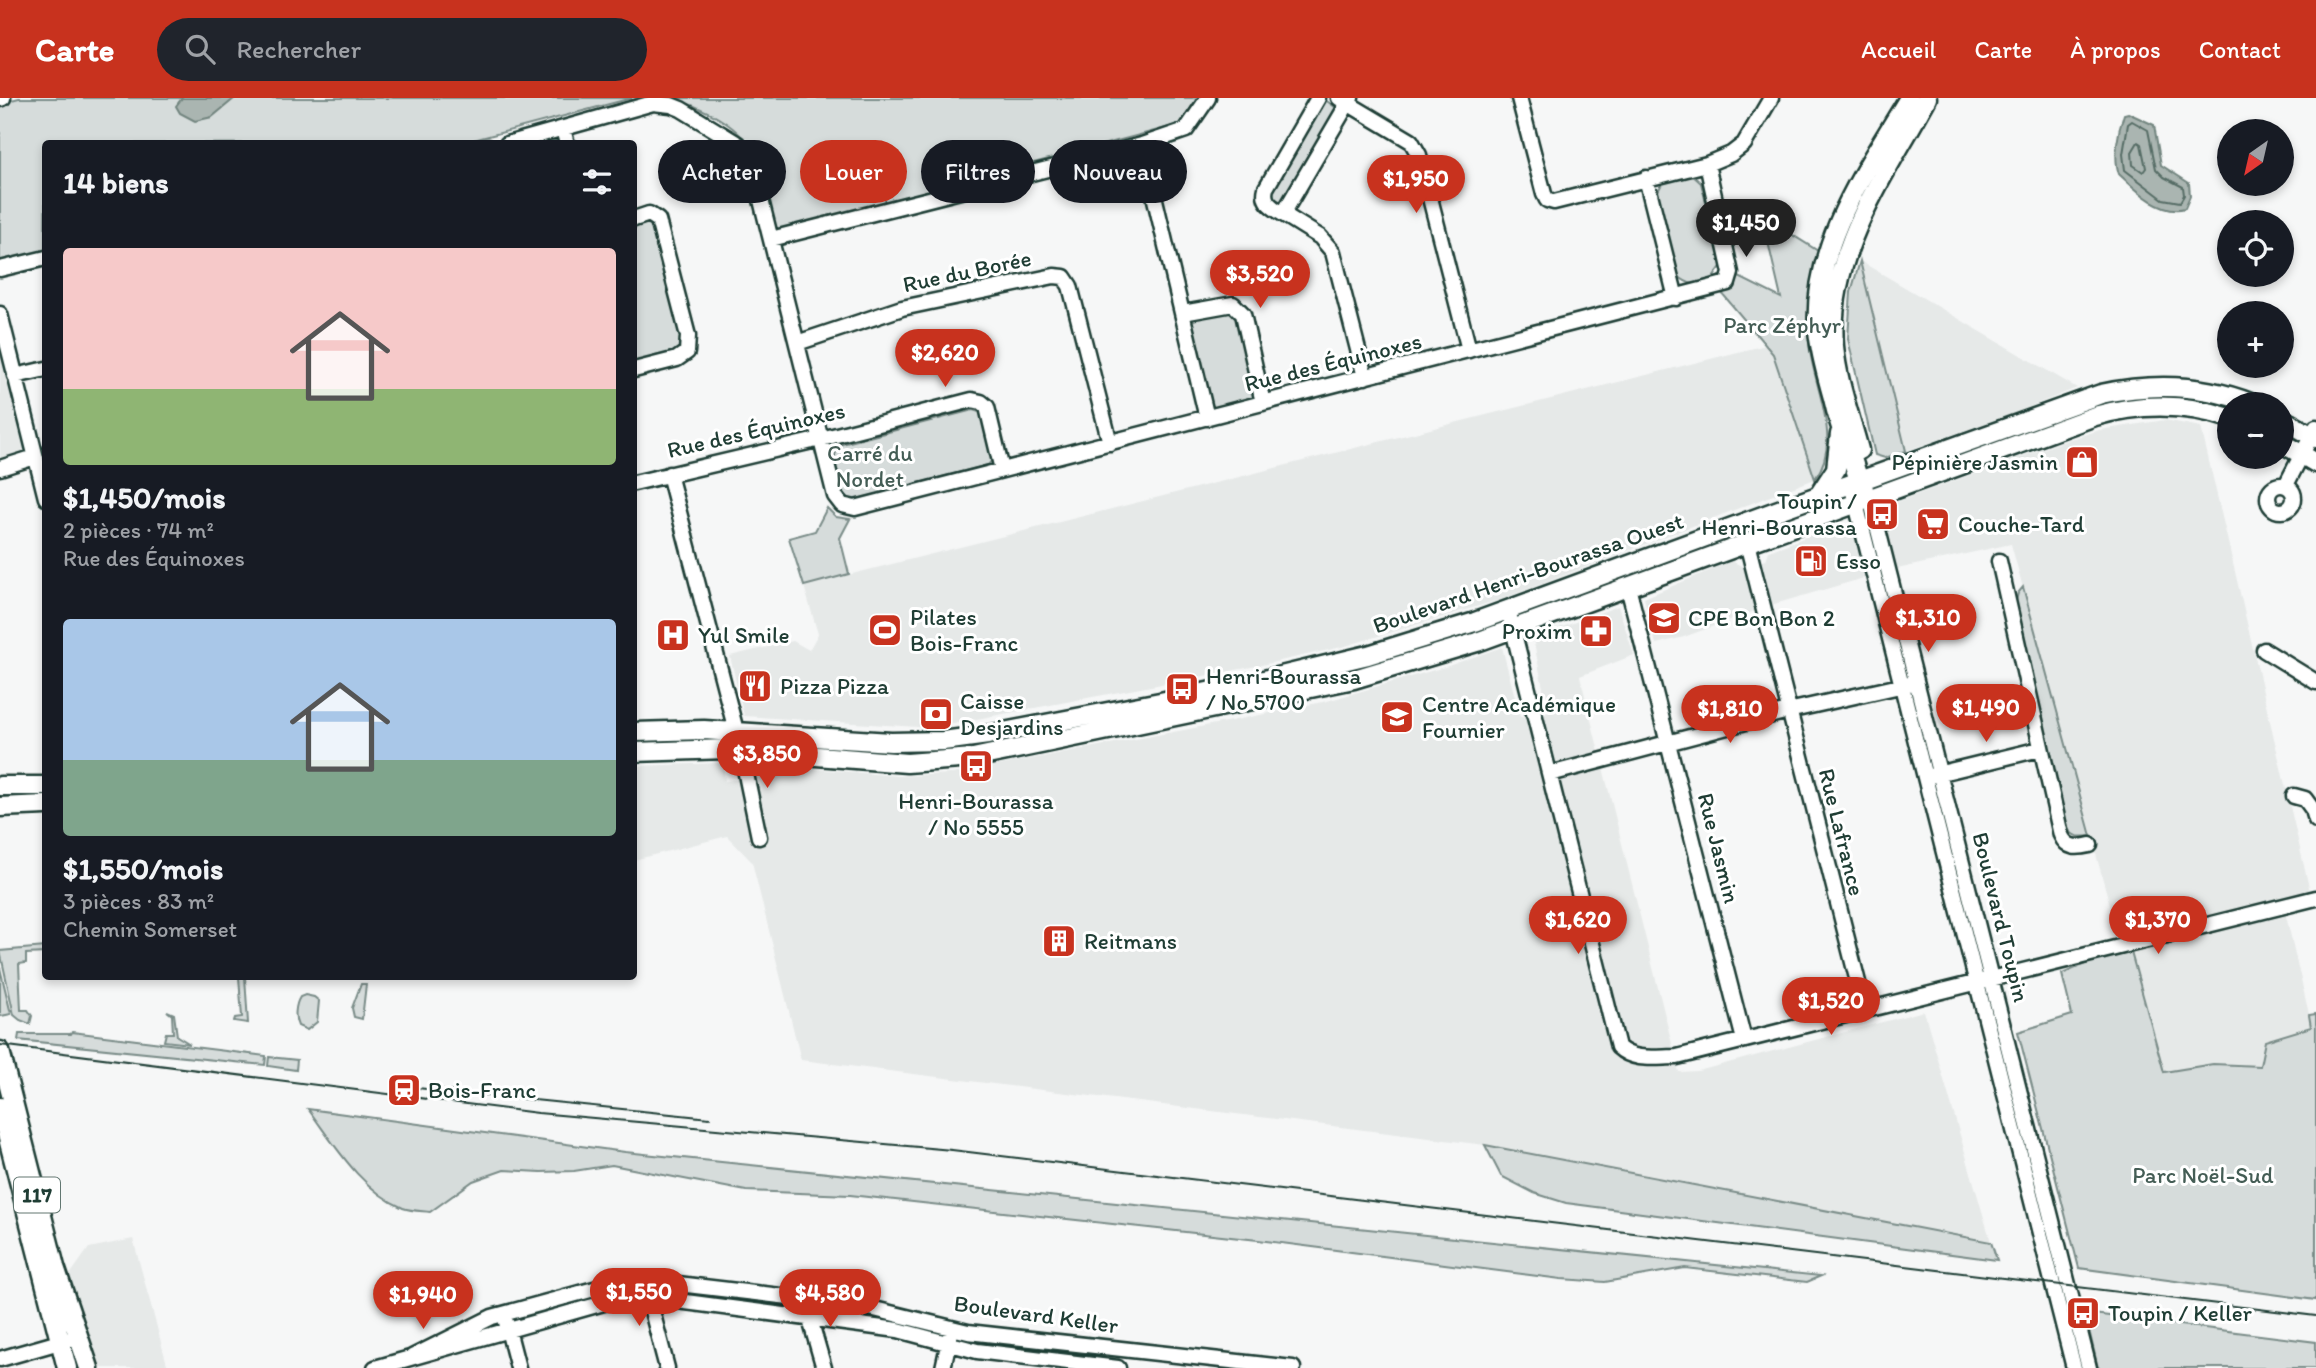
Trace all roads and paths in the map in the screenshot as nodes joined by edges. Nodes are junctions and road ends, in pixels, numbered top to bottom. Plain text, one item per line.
1 (1208, 98) edge
2 (1318, 98) edge
3 (1519, 98) edge
4 (1771, 98) edge
5 (1909, 98) edge
6 (1927, 98) edge
7 (1346, 100) edge
8 (563, 129) junction
9 (522, 140) edge
10 (566, 140) edge
11 (1157, 140) edge
12 (1707, 164) junction
13 (1049, 169) edge
14 (1646, 178) junction
15 (1156, 203) edge
16 (1283, 214) junction
17 (637, 218) edge
18 (771, 239) junction
19 (42, 259) edge
20 (0, 269) edge
21 (1676, 298) junction
22 (1183, 313) junction
23 (0, 314) edge
24 (797, 343) junction
25 (1469, 350) junction
26 (637, 369) edge
27 (42, 370) edge
28 (15, 376) junction
29 (1365, 377) junction
30 (2217, 393) edge
31 (1263, 403) junction
32 (2217, 414) edge
33 (1207, 418) junction
34 (2294, 425) edge
35 (1840, 429) junction
36 (2314, 434) edge
37 (821, 439) junction
38 (1110, 443) junction
39 (36, 457) junction
40 (2309, 459) edge
41 (0, 468) edge
42 (1002, 470) junction
43 (669, 474) junction
44 (1858, 481) junction
45 (42, 482) edge
46 (637, 482) edge
47 (2286, 485) dead end
48 (1819, 495) junction
49 (1863, 500) junction
50 (1747, 543) junction
51 (1998, 561) dead end
52 (1628, 587) junction
53 (1507, 610) junction
54 (1513, 630) junction
55 (2264, 650) dead end
56 (2316, 682) edge
57 (1909, 684) junction
58 (1788, 711) junction
59 (736, 731) junction
60 (637, 732) edge
61 (1669, 743) junction
62 (2040, 749) junction
63 (741, 750) junction
64 (637, 752) edge
65 (1550, 774) junction
66 (1932, 775) junction
67 (0, 786) edge
68 (42, 786) edge
69 (2294, 796) dead end
70 (42, 805) edge
71 (0, 807) edge
72 (2316, 820) edge
73 (759, 837) dead end
74 (2090, 845) dead end
75 (2316, 898) edge
76 (1992, 980) junction
77 (1977, 983) junction
78 (1865, 1010) junction
79 (1744, 1040) junction
80 (0, 1051) edge
81 (0, 1107) edge
82 (645, 1280) junction
83 (649, 1297) junction
84 (805, 1298) junction
85 (503, 1313) junction
86 (808, 1317) junction
87 (952, 1328) junction
88 (508, 1329) junction
89 (78, 1336) junction
90 (60, 1342) junction
91 (948, 1344) junction
92 (412, 1357) junction
93 (0, 1359) edge
94 (67, 1368) edge
95 (89, 1368) edge
96 (375, 1368) edge
97 (518, 1368) edge
98 (667, 1368) edge
99 (824, 1368) edge
100 (943, 1368) edge
101 (1118, 1368) edge
102 (1293, 1368) edge
103 (2074, 1368) edge
104 (2090, 1368) edge

1 - 11 street
2 - 16 street
3 - 14 street
4 - 12 street
5 - 35 main road
6 - 44 main road
7 - 16 street
7 - 25 street
8 - 9 street
8 - 10 street
8 - 18 street
12 - 14 street
12 - 21 street, Rue des Équinoxes
13 - 18 street
14 - 21 street
15 - 22 street
16 - 29 street
17 - 26 street
18 - 24 street
19 - 20 street
21 - 25 street, Rue des Équinoxes
22 - 31 street
22 - 33 street
23 - 28 street
24 - 37 street
24 - 38 street, Rue du Borée
25 - 29 street, Rue des Équinoxes
27 - 28 street
28 - 39 street
29 - 31 street, Rue des Équinoxes
30 - 44 main road, Boulevard Henri-Bourassa Ouest
31 - 33 street, Rue des Équinoxes
32 - 49 main road, Boulevard Henri-Bourassa Ouest
33 - 38 street, Rue des Équinoxes
34 - 36 main road
35 - 44 main road
35 - 48 main road
36 - 40 street
37 - 42 street, Rue des Équinoxes
37 - 42 street, Rue des Équinoxes
37 - 43 street, Rue des Équinoxes
38 - 42 street, Rue des Équinoxes
39 - 41 street
39 - 45 street
40 - 47 street
43 - 46 street, Rue des Équinoxes
43 - 59 street
44 - 48 main road, Boulevard Henri-Bourassa Ouest
44 - 49 main road, Boulevard Toupin
48 - 53 main road, Boulevard Henri-Bourassa Ouest
49 - 50 main road, Boulevard Henri-Bourassa Ouest
49 - 57 street, Boulevard Toupin
50 - 52 main road, Boulevard Henri-Bourassa Ouest
50 - 58 street, Rue Lafrance
51 - 62 street
52 - 54 main road, Boulevard Henri-Bourassa Ouest
52 - 61 street, Rue Jasmin
53 - 54 street
53 - 59 main road, Boulevard Henri-Bourassa Ouest
54 - 63 main road, Boulevard Henri-Bourassa Ouest
54 - 65 street
55 - 56 street
57 - 58 street
57 - 66 street, Boulevard Toupin
58 - 61 street
58 - 78 street, Rue Lafrance
59 - 60 main road, Boulevard Henri-Bourassa Ouest
59 - 63 street
61 - 65 street
61 - 79 street, Rue Jasmin
62 - 66 street
62 - 74 street
63 - 64 main road, Boulevard Henri-Bourassa Ouest
63 - 73 street
65 - 79 street
66 - 76 street, Boulevard Toupin
66 - 77 street, Boulevard Toupin
67 - 68 main road
69 - 72 street
70 - 71 main road
75 - 76 street
76 - 77 street
76 - 104 street, Boulevard Toupin
77 - 78 street
77 - 103 street, Boulevard Toupin
78 - 79 street
80 - 89 main road, 117
81 - 90 main road, 117
82 - 83 street
82 - 84 street, Boulevard Keller
82 - 85 street, Boulevard Keller
83 - 86 street, Boulevard Keller
83 - 88 street, Boulevard Keller
83 - 98 street
84 - 86 street
84 - 87 street, Boulevard Keller
85 - 88 street
85 - 92 street, Boulevard Keller
86 - 91 street, Boulevard Keller
86 - 99 street
87 - 91 street
87 - 102 street, Boulevard Keller
88 - 92 street, Boulevard Keller
88 - 97 street
89 - 90 street
89 - 95 main road, 117
90 - 93 street
90 - 94 main road, 117
91 - 100 street
91 - 101 street, Boulevard Keller
92 - 96 street, Boulevard Keller

